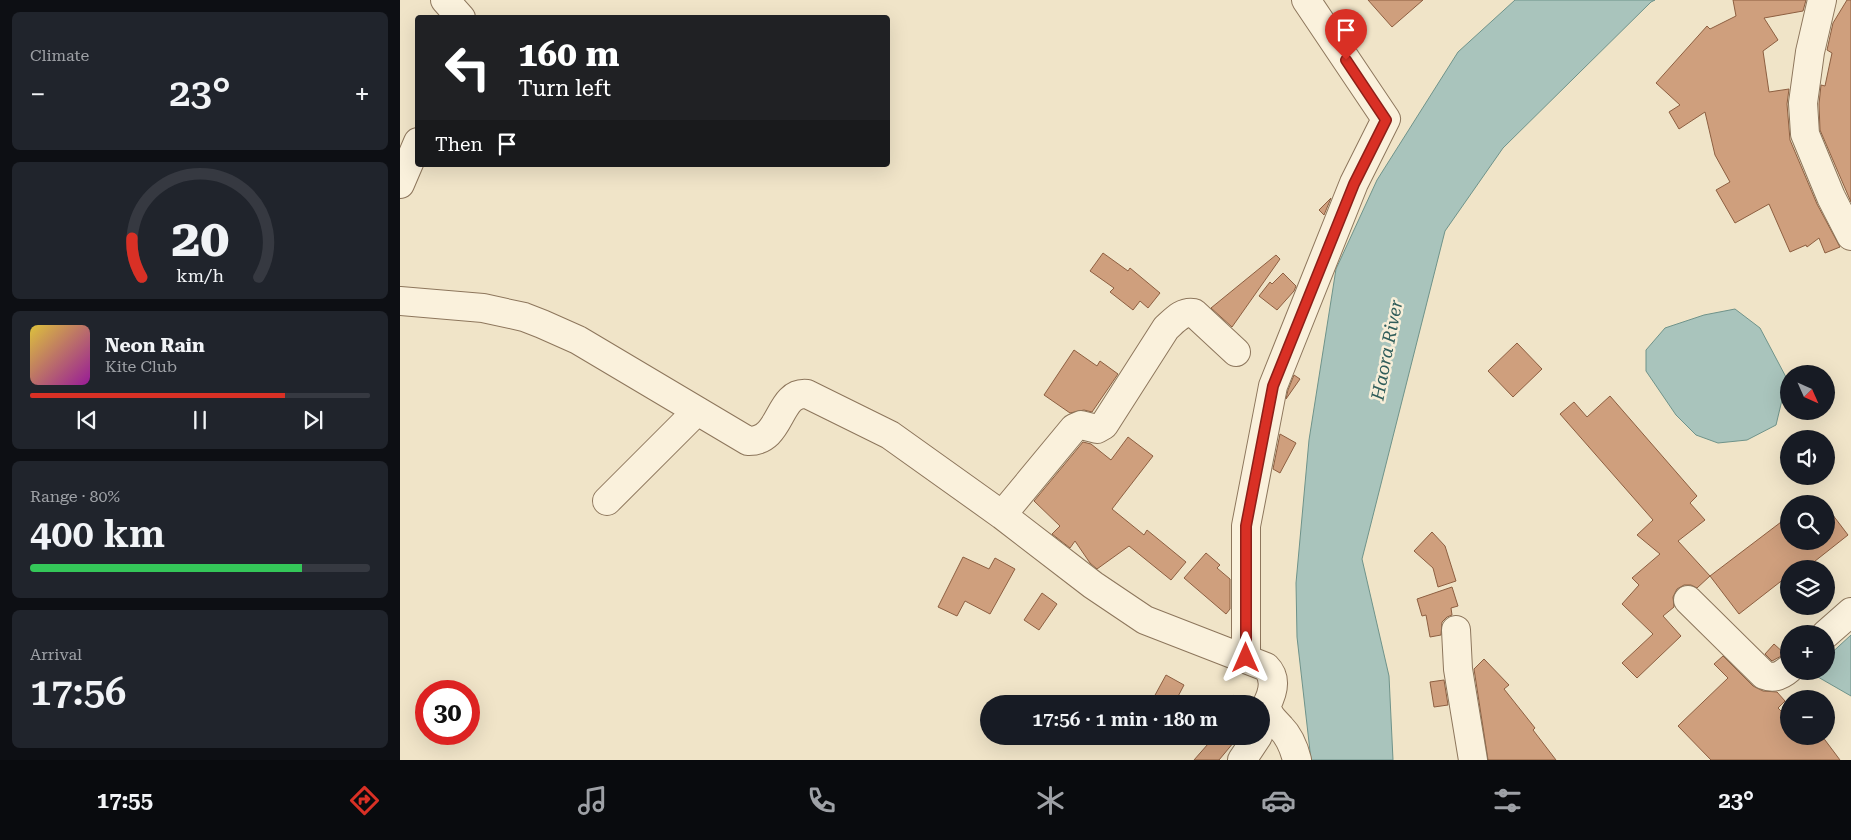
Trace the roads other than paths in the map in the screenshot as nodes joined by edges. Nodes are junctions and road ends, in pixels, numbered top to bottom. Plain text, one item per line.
1 (445, 0) edge
2 (1306, 0) edge
3 (1822, 0) edge
4 (458, 15) edge
5 (415, 149) edge
6 (400, 184) edge
7 (1851, 236) edge
8 (400, 301) edge
9 (1236, 352) dead end
10 (697, 411) junction
11 (606, 501) dead end
12 (1002, 515) junction
13 (1688, 600) dead end
14 (1851, 612) edge
15 (1835, 626) edge
16 (1456, 630) dead end
17 (1246, 658) junction
18 (1780, 675) edge
19 (1270, 698) edge
20 (1270, 729) edge
21 (1252, 745) edge
22 (1242, 760) edge
23 (1297, 760) edge
24 (1473, 760) edge

1 - 4 street
2 - 17 street
3 - 7 street
5 - 6 street
8 - 10 street
9 - 12 street
10 - 11 street
10 - 12 street
12 - 17 street
13 - 18 street
14 - 15 street
16 - 24 street
17 - 19 street
20 - 23 street
21 - 22 street

